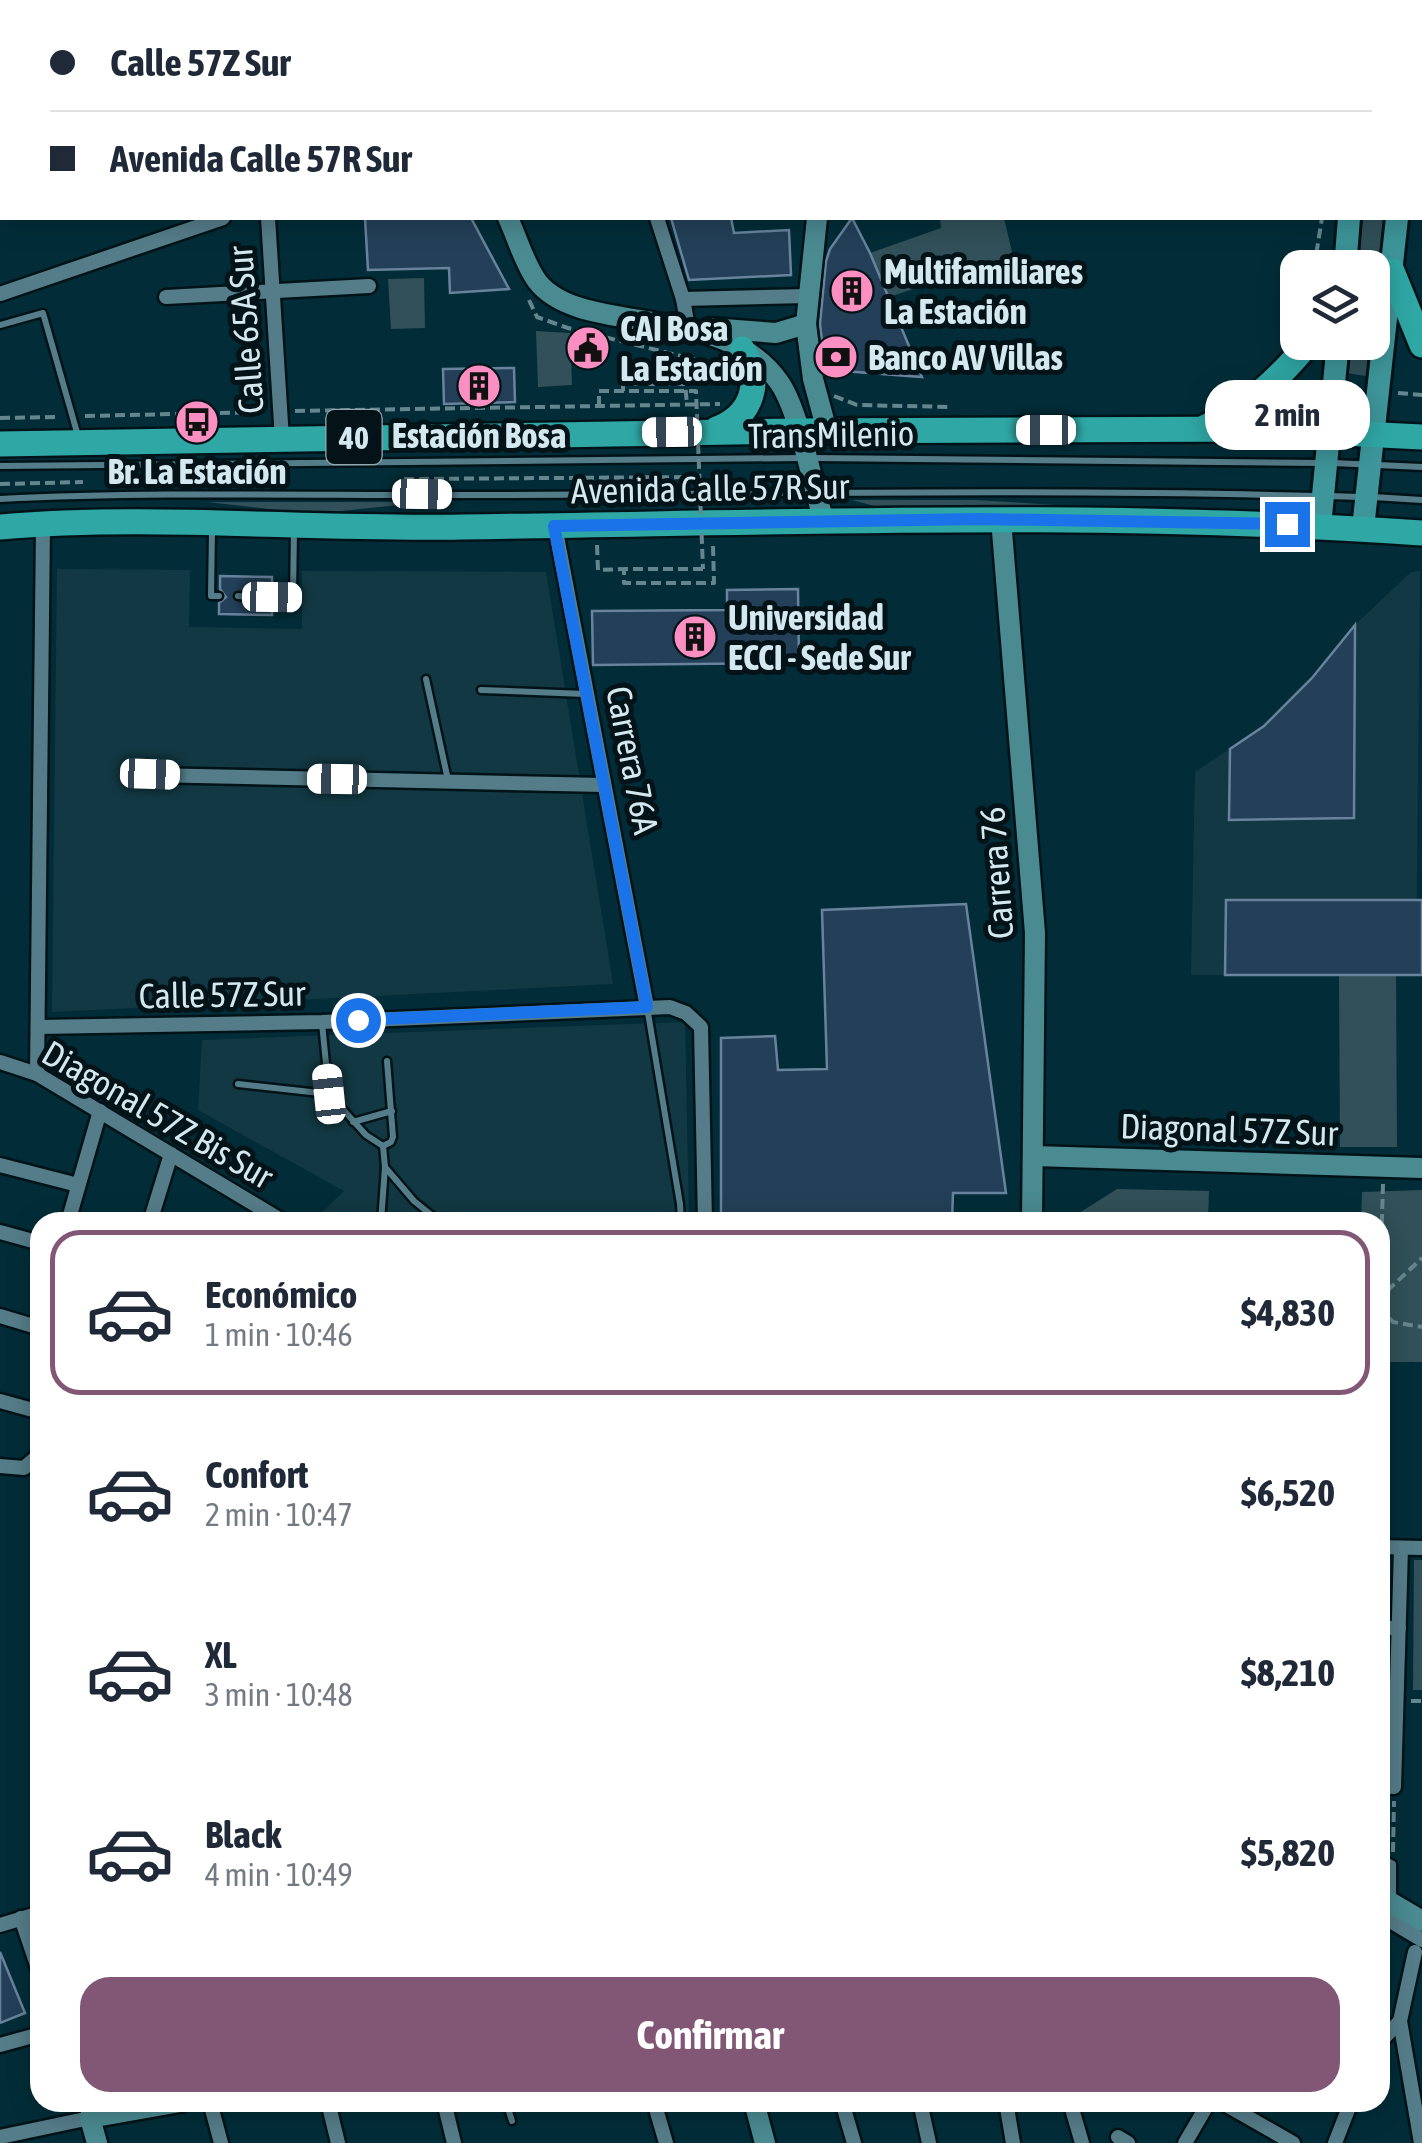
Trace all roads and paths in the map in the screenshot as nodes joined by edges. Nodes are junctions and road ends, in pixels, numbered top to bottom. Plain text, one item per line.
1 (217, 220) edge
2 (268, 220) edge
3 (509, 220) edge
4 (659, 220) edge
5 (817, 220) edge
6 (1322, 220) edge
7 (1350, 220) edge
8 (1397, 220) edge
9 (1317, 250) edge
10 (1346, 250) edge
11 (1392, 270) junction
12 (368, 286) dead end
13 (272, 290) junction
14 (0, 294) edge
15 (808, 296) junction
16 (166, 297) dead end
17 (683, 299) junction
18 (806, 324) junction
19 (0, 326) edge
20 (688, 327) junction
21 (1422, 346) edge
22 (742, 349) junction
23 (683, 357) dead end
24 (1293, 360) edge
25 (1336, 360) edge
26 (685, 384) junction
27 (623, 391) junction
28 (838, 396) dead end
29 (688, 404) junction
30 (727, 404) dead end
31 (600, 406) junction
32 (968, 408) dead end
33 (280, 412) junction
34 (72, 416) junction
35 (0, 418) edge
36 (1422, 428) edge
37 (797, 430) junction
38 (827, 430) junction
39 (1200, 430) junction
40 (707, 431) junction
41 (1329, 431) junction
42 (1374, 434) junction
43 (1422, 437) edge
44 (282, 439) junction
45 (79, 442) junction
46 (0, 444) edge
47 (805, 458) junction
48 (1326, 463) junction
49 (1370, 463) junction
50 (0, 466) edge
51 (1422, 467) edge
52 (699, 477) junction
53 (404, 479) dead end
54 (281, 480) dead end
55 (206, 481) dead end
56 (83, 482) dead end
57 (0, 484) edge
58 (815, 492) junction
59 (1323, 496) junction
60 (1367, 497) junction
61 (0, 499) edge
62 (1422, 500) edge
63 (1001, 519) junction
64 (824, 521) junction
65 (712, 523) junction
66 (43, 524) junction
67 (212, 524) junction
68 (554, 526) junction
69 (1320, 526) junction
70 (0, 527) edge
71 (294, 528) junction
72 (1363, 528) junction
73 (1422, 532) edge
74 (624, 569) junction
75 (598, 570) dead end
76 (220, 596) dead end
77 (238, 596) dead end
78 (253, 597) dead end
79 (272, 597) dead end
80 (426, 679) dead end
81 (481, 690) dead end
82 (587, 694) junction
83 (150, 774) dead end
84 (449, 781) junction
85 (604, 784) junction
86 (647, 1007) junction
87 (322, 1022) junction
88 (38, 1027) junction
89 (387, 1060) dead end
90 (0, 1062) edge
91 (37, 1074) junction
92 (238, 1084) dead end
93 (329, 1094) junction
94 (392, 1110) junction
95 (100, 1111) junction
96 (353, 1122) junction
97 (382, 1146) junction
98 (171, 1154) junction
99 (1034, 1156) junction
100 (0, 1165) edge
101 (385, 1167) junction
102 (1422, 1168) edge
103 (1383, 1178) dead end
104 (78, 1185) junction
105 (71, 1212) edge
106 (153, 1212) edge
107 (267, 1212) edge
108 (382, 1212) edge
109 (428, 1212) edge
110 (680, 1212) edge
111 (705, 1212) edge
112 (1032, 1212) edge
113 (1382, 1212) edge
114 (0, 1232) edge
115 (30, 1240) edge
116 (1422, 1258) edge
117 (1390, 1288) edge
118 (0, 1316) edge
119 (1390, 1318) edge
120 (30, 1325) edge
121 (1422, 1327) edge
122 (0, 1401) edge
123 (30, 1409) edge
124 (30, 1463) edge
125 (0, 1466) edge
126 (1390, 1547) edge
127 (1401, 1548) junction
128 (1422, 1548) edge
129 (1390, 1628) edge
130 (1399, 1628) junction
131 (1390, 1701) edge
132 (1397, 1701) junction
133 (1390, 1760) edge
134 (1390, 1825) edge
135 (1390, 1862) edge
136 (1393, 1864) junction
137 (1390, 1878) edge
138 (1390, 1908) edge
139 (1390, 1912) edge
140 (30, 1916) edge
141 (20, 1918) junction
142 (1422, 1921) edge
143 (0, 1925) edge
144 (30, 1946) edge
145 (1419, 1946) edge
146 (1400, 2021) junction
147 (1390, 2032) edge
148 (30, 2037) edge
149 (0, 2045) edge
150 (81, 2112) edge
151 (88, 2112) edge
152 (213, 2112) edge
153 (330, 2112) edge
154 (446, 2112) edge
155 (509, 2112) edge
156 (657, 2112) edge
157 (757, 2112) edge
158 (845, 2112) edge
159 (922, 2112) edge
160 (1008, 2112) edge
161 (1072, 2112) edge
162 (1203, 2112) edge
163 (1239, 2112) edge
164 (1347, 2112) edge
165 (512, 2121) dead end
166 (0, 2141) edge
167 (1076, 2142) edge
168 (97, 2143) edge
169 (221, 2143) edge
170 (338, 2143) edge
171 (454, 2143) edge
172 (666, 2143) edge
173 (765, 2143) edge
174 (854, 2143) edge
175 (929, 2143) edge
176 (1014, 2143) edge
177 (1185, 2143) edge
178 (1293, 2143) edge
179 (1335, 2143) edge
180 (1421, 2143) edge

1 - 14 street
2 - 13 street, Calle 65A Sur
3 - 20 street
4 - 17 street
5 - 15 street
6 - 9 path
7 - 10 main road
8 - 11 main road
11 - 21 highway
11 - 42 main road
12 - 13 street
13 - 16 street
13 - 33 street, Calle 65A Sur
15 - 17 street
15 - 18 street
17 - 20 street
18 - 20 street
18 - 38 street
19 - 34 lane
20 - 22 street
22 - 37 street
22 - 40 highway
23 - 26 path
24 - 39 highway
25 - 41 main road
26 - 27 path, bridge
26 - 29 path
27 - 31 path
27 - 52 path, bridge
28 - 32 path
29 - 30 path
29 - 31 path
31 - 33 path
33 - 34 path
33 - 44 street, Calle 65A Sur
34 - 35 path
34 - 45 lane
36 - 42 highway
37 - 38 highway, Avenida Calle 57R Sur / 40
37 - 40 highway, Avenida Calle 57R Sur / 40
37 - 47 street
38 - 39 highway, Avenida Calle 57R Sur / 40
39 - 41 highway, Avenida Calle 57R Sur / 40
40 - 44 highway, Avenida Calle 57R Sur / 40
41 - 42 highway, Avenida Calle 57R Sur / 40
41 - 48 main road
42 - 43 highway, Avenida Calle 57R Sur / 40
42 - 49 main road
44 - 45 highway, Avenida Calle 57R Sur / 40
45 - 46 highway, Avenida Calle 57R Sur / 40
47 - 48 lane, TransMilenio
47 - 50 lane, TransMilenio
47 - 58 street
48 - 49 lane, TransMilenio
48 - 59 main road
49 - 51 lane, TransMilenio
49 - 60 main road
52 - 53 path
52 - 74 path, bridge
54 - 55 path
56 - 57 path
58 - 59 lane, TransMilenio
58 - 61 lane, TransMilenio
58 - 64 street
59 - 60 lane, TransMilenio
59 - 69 main road
60 - 62 lane, TransMilenio
60 - 72 main road
63 - 64 highway, Avenida Calle 57R Sur
63 - 69 highway, Avenida Calle 57R Sur
63 - 99 street, Carrera 76
64 - 65 highway, Avenida Calle 57R Sur
65 - 68 highway, Avenida Calle 57R Sur
65 - 74 path
66 - 67 highway, Avenida Calle 57R Sur
66 - 70 highway, Avenida Calle 57R Sur
66 - 88 street
67 - 71 highway, Avenida Calle 57R Sur
67 - 76 lane
68 - 71 highway, Avenida Calle 57R Sur
68 - 82 street, Carrera 76A
69 - 72 highway, Avenida Calle 57R Sur
71 - 79 lane
72 - 73 highway, Avenida Calle 57R Sur
74 - 75 path
77 - 78 lane
80 - 84 lane
81 - 82 lane
82 - 85 street, Carrera 76A
83 - 84 street
84 - 85 street
85 - 86 street, Carrera 76A
86 - 87 street, Calle 57Z Sur
86 - 110 lane
86 - 111 street, Calle 57Z Sur
87 - 88 street, Calle 57Z Sur
87 - 93 lane
88 - 91 street
89 - 94 lane
90 - 91 street, Diagonal 57Z Bis Sur
91 - 95 street, Diagonal 57Z Bis Sur
92 - 93 lane
93 - 96 lane
94 - 96 lane
94 - 97 lane
95 - 98 street, Diagonal 57Z Bis Sur
95 - 104 street
96 - 97 lane
97 - 101 lane
98 - 106 street
98 - 107 street, Diagonal 57Z Bis Sur
99 - 102 street, Diagonal 57Z Sur
99 - 112 street, Carrera 76
100 - 104 street
101 - 108 lane
101 - 109 lane
103 - 113 path
104 - 105 street
114 - 115 street
116 - 117 path
118 - 120 street
119 - 121 path
122 - 123 street
124 - 125 street
126 - 127 street
127 - 128 street
127 - 130 street
129 - 130 street
130 - 132 street
131 - 132 street
132 - 133 street
134 - 136 path
135 - 136 lane
136 - 137 lane
138 - 142 street
139 - 145 street
140 - 141 street
141 - 143 street
141 - 144 street
145 - 146 street
146 - 147 street
146 - 180 street
148 - 149 street
150 - 166 street
151 - 168 street
152 - 169 street
153 - 170 street
154 - 171 street
155 - 165 lane
156 - 172 street
157 - 173 street
158 - 174 street
159 - 175 street
160 - 176 street
161 - 167 street
162 - 177 street
163 - 178 street
164 - 179 street

